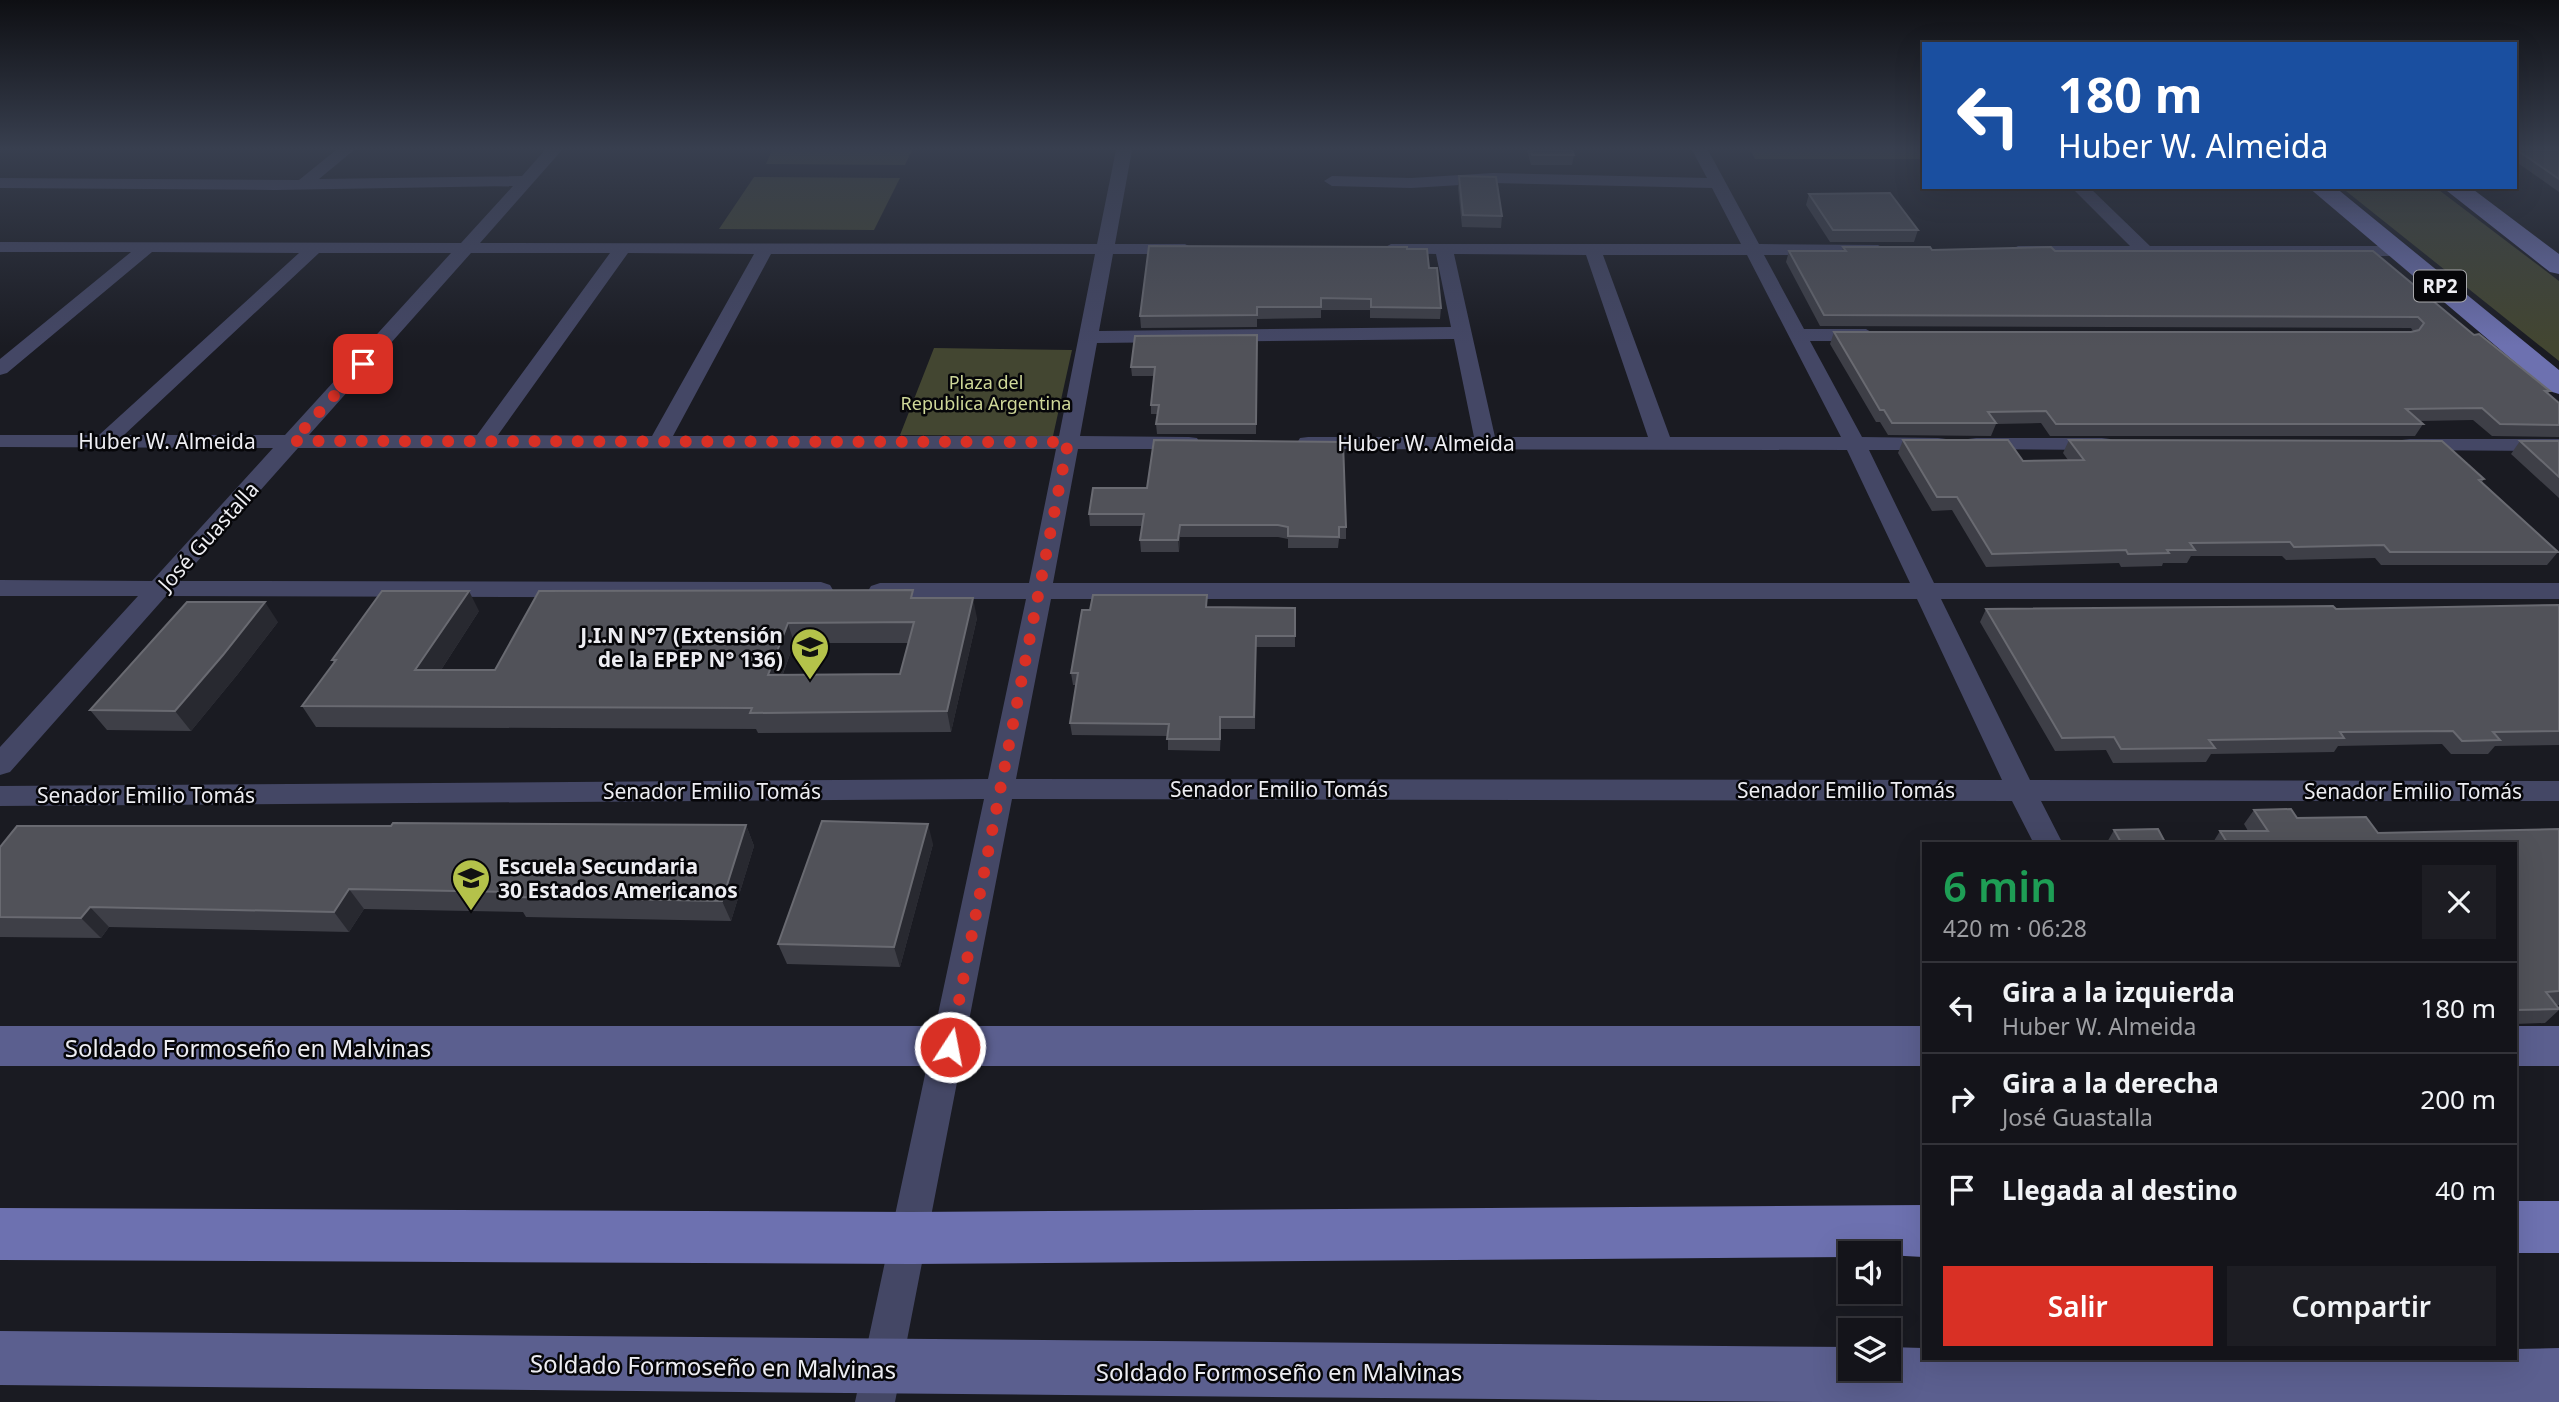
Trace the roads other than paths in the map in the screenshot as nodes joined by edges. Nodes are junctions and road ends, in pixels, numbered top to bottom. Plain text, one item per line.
1 (496, 215) edge
2 (1112, 215) edge
3 (1735, 215) edge
4 (2108, 215) edge
5 (2355, 215) edge
6 (2492, 215) edge
7 (0, 247) edge
8 (148, 247) junction
9 (314, 248) junction
10 (467, 248) junction
11 (623, 248) junction
12 (765, 249) junction
13 (1106, 249) junction
14 (1203, 249) edge
15 (1367, 249) edge
16 (1444, 250) junction
17 (1592, 250) junction
18 (1754, 250) junction
19 (1894, 250) edge
20 (2005, 251) edge
21 (2145, 251) junction
22 (2398, 251) junction
23 (2559, 266) edge
24 (1464, 333) junction
25 (1798, 335) junction
26 (1881, 335) edge
27 (1087, 338) junction
28 (0, 369) edge
29 (2559, 384) edge
30 (0, 441) edge
31 (105, 441) junction
32 (293, 441) junction
33 (483, 442) junction
34 (659, 442) junction
35 (1068, 442) junction
36 (1207, 443) edge
37 (1291, 443) edge
38 (1486, 443) junction
39 (1661, 443) junction
40 (1855, 444) junction
41 (2117, 444) edge
42 (2393, 444) edge
43 (2559, 445) edge
44 (0, 587) edge
45 (161, 588) junction
46 (1040, 591) junction
47 (2559, 591) edge
48 (1925, 593) junction
49 (0, 765) edge
50 (999, 789) junction
51 (2021, 790) junction
52 (2559, 791) edge
53 (0, 796) edge
54 (2048, 842) edge
55 (0, 1046) edge
56 (1922, 1046) edge
57 (2517, 1046) edge
58 (2559, 1046) edge
59 (950, 1047) junction
60 (2517, 1227) edge
61 (2559, 1227) edge
62 (1922, 1231) edge
63 (0, 1234) edge
64 (911, 1238) junction
65 (0, 1358) edge
66 (2559, 1376) edge
67 (879, 1385) edge
68 (2326, 1390) edge

1 - 10 street, José Guastalla
2 - 13 street
3 - 18 street
4 - 21 street
5 - 22 main road, RP2
6 - 23 main road
7 - 8 street
8 - 9 street
8 - 28 street
9 - 10 street
9 - 31 street
10 - 11 street
10 - 32 street, José Guastalla
11 - 12 street
11 - 33 street
12 - 13 street
12 - 34 street
13 - 14 street
13 - 27 street
15 - 16 street
16 - 17 street
16 - 24 street
17 - 18 street
17 - 39 street
18 - 19 street
18 - 25 street
20 - 21 street
21 - 22 street
22 - 29 main road, RP2
24 - 27 street
24 - 38 street
25 - 26 street
25 - 40 street
27 - 35 street
30 - 31 street, Huber W. Almeida
31 - 32 street, Huber W. Almeida
32 - 33 street, Huber W. Almeida
32 - 45 street, José Guastalla
33 - 34 street, Huber W. Almeida
34 - 35 street, Huber W. Almeida
35 - 36 street, Huber W. Almeida
35 - 46 street
37 - 38 street, Huber W. Almeida
38 - 39 street, Huber W. Almeida
39 - 40 street, Huber W. Almeida
40 - 41 street, Huber W. Almeida
40 - 48 street
42 - 43 street
44 - 45 street
45 - 46 street
45 - 49 street, José Guastalla
46 - 48 street
46 - 50 street
47 - 48 street
48 - 51 street
50 - 51 street, Senador Emilio Tomás
50 - 53 street, Senador Emilio Tomás
50 - 59 street
51 - 52 street, Senador Emilio Tomás
51 - 54 street
55 - 59 main road, Soldado Formoseño en Malvinas
56 - 59 main road, Soldado Formoseño en Malvinas
57 - 58 main road
59 - 64 street
60 - 61 main road
62 - 64 main road
63 - 64 main road
64 - 67 street
65 - 67 main road, Soldado Formoseño en Malvinas
66 - 68 main road, Soldado Formoseño en Malvinas
67 - 68 main road, Soldado Formoseño en Malvinas

